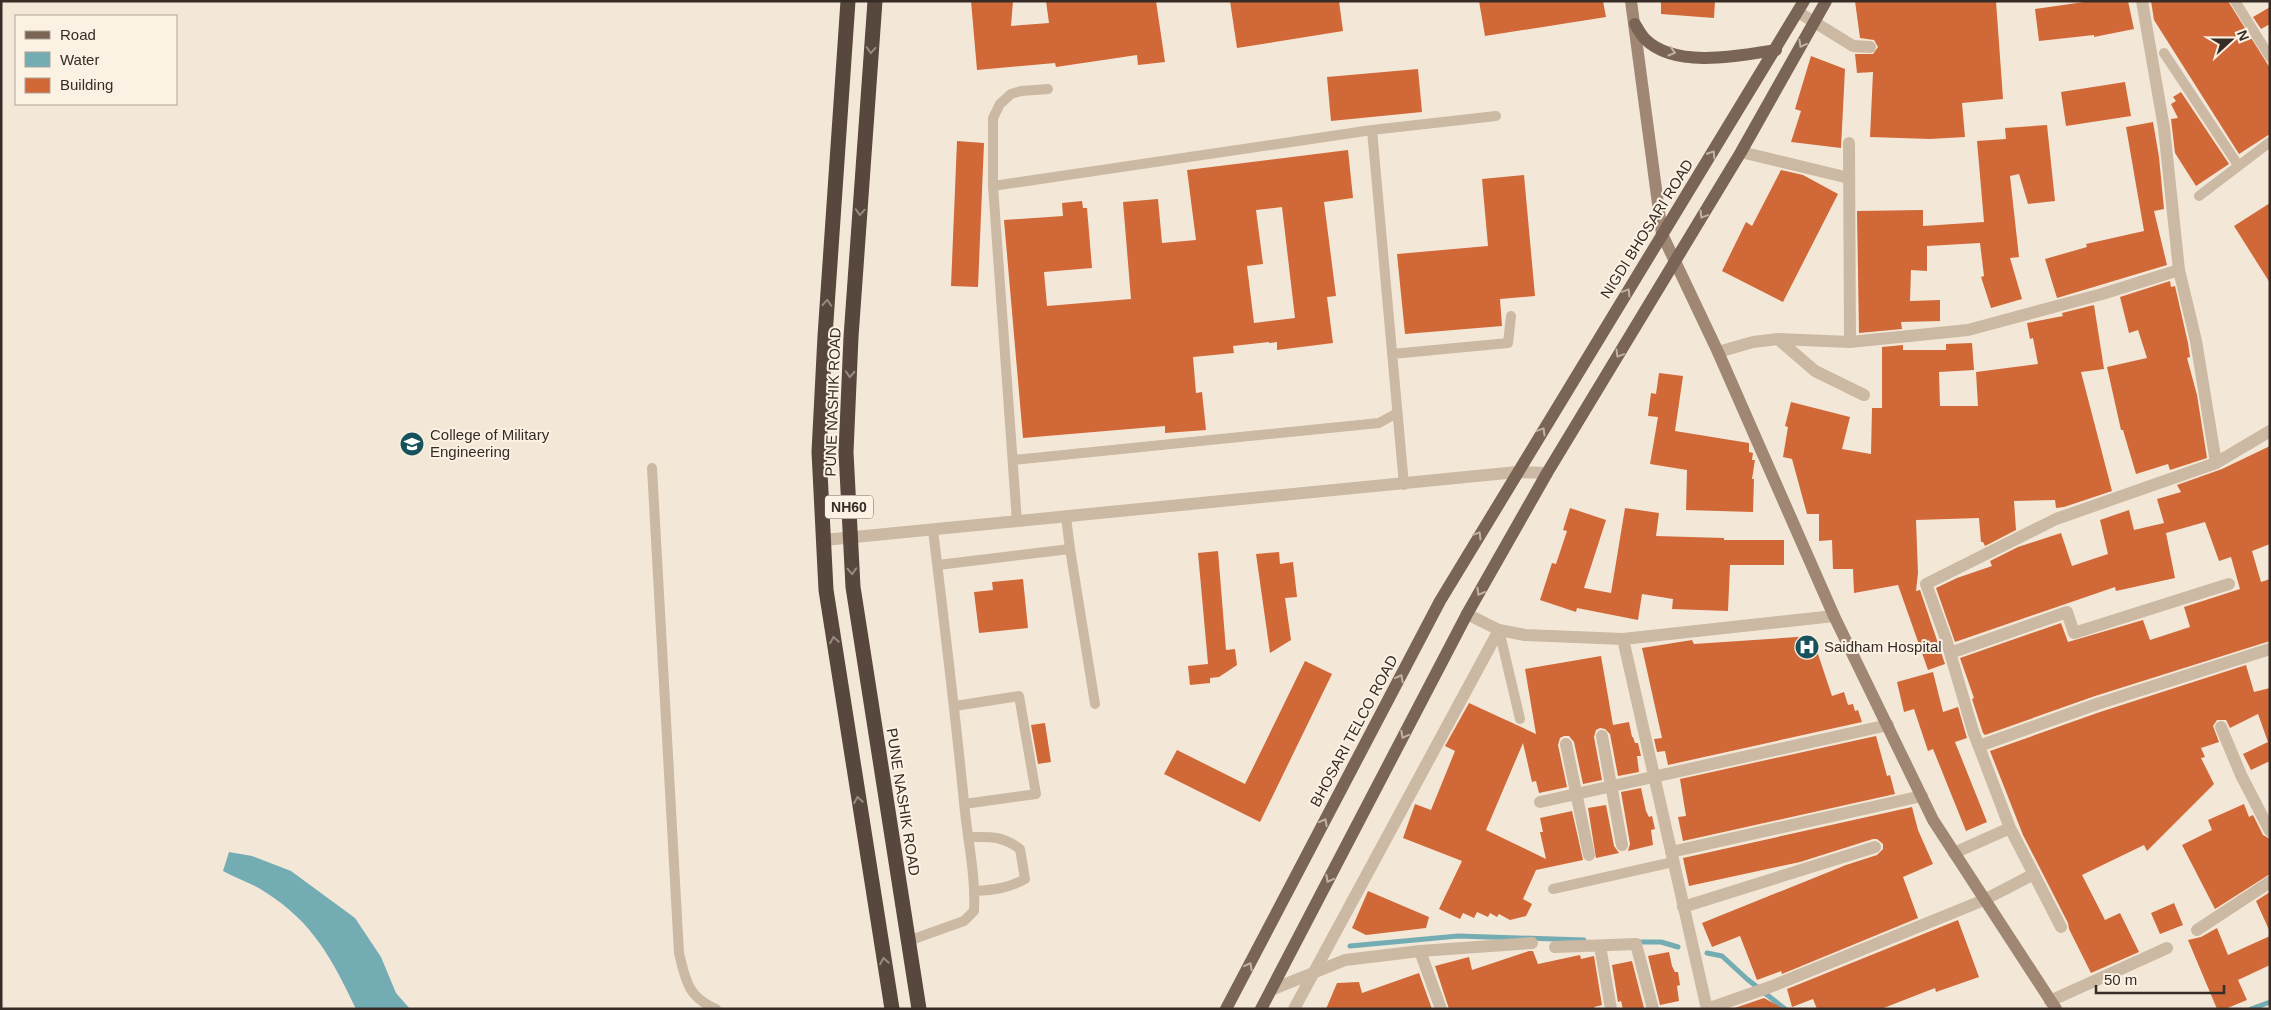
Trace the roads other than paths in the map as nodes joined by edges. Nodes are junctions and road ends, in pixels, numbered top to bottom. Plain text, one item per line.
1 (848, 1) edge
2 (875, 1) edge
3 (1631, 1) edge
4 (1826, 1) edge
5 (2142, 1) edge
6 (2235, 1) edge
7 (1801, 7) edge
8 (1814, 22) junction
9 (1635, 24) junction
10 (1870, 47) dead end
11 (1776, 50) junction
12 (2164, 53) dead end
13 (2270, 56) edge
14 (1048, 89) dead end
15 (1496, 116) dead end
16 (1372, 130) junction
17 (1849, 142) dead end
18 (2270, 142) edge
19 (1741, 152) junction
20 (2238, 165) junction
21 (1849, 178) junction
22 (993, 186) junction
23 (2199, 196) dead end
24 (1662, 234) junction
25 (1675, 260) junction
26 (2179, 270) junction
27 (1511, 316) dead end
28 (1778, 339) junction
29 (1850, 342) junction
30 (1718, 352) junction
31 (1392, 354) junction
32 (1864, 395) dead end
33 (1397, 413) junction
34 (2270, 431) edge
35 (1012, 460) junction
36 (2216, 463) junction
37 (652, 468) dead end
38 (1517, 472) junction
39 (1546, 473) junction
40 (1404, 485) junction
41 (1066, 517) junction
42 (1016, 522) junction
43 (934, 530) junction
44 (850, 538) junction
45 (824, 540) junction
46 (1070, 549) junction
47 (938, 565) junction
48 (2229, 584) dead end
49 (1467, 614) junction
50 (1834, 616) junction
51 (1499, 630) junction
52 (1623, 639) junction
53 (2270, 649) edge
54 (1950, 653) junction
55 (1095, 704) dead end
56 (956, 706) junction
57 (1520, 719) dead end
58 (1888, 726) junction
59 (2221, 727) dead end
60 (1602, 736) dead end
61 (1566, 744) dead end
62 (1979, 746) junction
63 (1654, 778) junction
64 (1611, 787) junction
65 (1577, 794) junction
66 (1922, 796) junction
67 (1540, 802) dead end
68 (964, 804) junction
69 (2010, 828) junction
70 (2270, 831) edge
71 (968, 837) junction
72 (1622, 845) dead end
73 (1875, 847) dead end
74 (1954, 853) junction
75 (1589, 855) dead end
76 (1672, 857) junction
77 (2034, 874) junction
78 (2270, 882) edge
79 (1553, 889) dead end
80 (975, 891) junction
81 (1984, 900) junction
82 (1683, 907) junction
83 (2061, 927) dead end
84 (2197, 930) dead end
85 (908, 941) junction
86 (1532, 943) dead end
87 (1600, 946) junction
88 (1555, 947) dead end
89 (2167, 948) dead end
90 (1420, 951) junction
91 (1313, 973) junction
92 (1271, 990) junction
93 (2053, 1005) edge
94 (716, 1009) edge
95 (892, 1009) edge
96 (919, 1009) edge
97 (1226, 1009) edge
98 (1261, 1009) edge
99 (1294, 1009) edge
100 (1441, 1009) edge
101 (1611, 1009) edge
102 (1653, 1009) edge
103 (1707, 1009) edge

45 -> 1 highway, PUNE NASHIK ROAD / NH60
2 -> 44 highway, PUNE NASHIK ROAD / NH60
3 - 9 street
4 - 8 main road
5 - 26 street
6 - 13 lane
7 - 8 street
7 - 11 main road, NIGDI BHOSARI ROAD
8 - 10 street
8 -> 19 main road
9 -> 11 main road
9 - 24 street
24 -> 11 main road, NIGDI BHOSARI ROAD
12 - 20 lane
14 - 22 lane
15 - 16 lane
16 - 22 lane
16 - 31 lane
17 - 21 street
18 - 20 lane
19 - 21 street
19 -> 25 main road
20 - 23 lane
21 - 29 street
22 - 35 lane
24 - 25 street
38 -> 24 main road, NIGDI BHOSARI ROAD
25 - 30 street
25 -> 39 main road
26 - 29 street
26 - 36 street
27 - 31 lane
28 - 29 street
28 - 30 street
28 - 32 street
30 - 50 street
31 - 33 lane
33 - 35 lane
33 - 40 lane
34 - 36 street
35 - 42 lane
36 - 54 street
37 - 94 lane
38 - 39 street
38 - 40 street
97 -> 38 main road, BHOSARI TELCO ROAD
39 -> 49 main road
40 - 41 street
41 - 42 street
41 - 46 lane
42 - 43 street
43 - 44 street
43 - 47 lane
44 - 45 street
44 -> 85 highway, PUNE NASHIK ROAD / NH60
95 -> 45 highway, PUNE NASHIK ROAD / NH60
46 - 47 lane
46 - 55 lane
47 - 56 lane
48 - 54 street
49 - 51 street
49 -> 92 main road
50 - 52 street
50 - 58 street
51 - 52 street
51 - 57 lane
51 - 91 street
52 - 63 street
53 - 62 street
54 - 62 street
56 - 68 lane
56 - 68 lane
58 - 63 street
58 - 66 street
59 - 70 street
60 - 64 street
61 - 65 street
62 - 69 street
63 - 64 street
63 - 76 street
64 - 65 street
64 - 72 street
65 - 67 street
65 - 75 street
66 - 74 street
66 - 76 street
68 - 71 lane
69 - 74 street
69 - 77 street
71 - 80 lane
71 - 80 lane
73 - 82 street
74 - 81 street
76 - 79 lane
76 - 82 street
77 - 81 street
77 - 83 street
78 - 84 street
80 - 85 lane
81 - 93 street
81 - 103 street
82 - 103 street
85 - 96 highway, PUNE NASHIK ROAD / NH60
86 - 90 street
87 - 88 street
87 - 101 street
87 - 102 street
89 - 93 street
90 - 91 street
90 - 100 street
91 - 92 street
91 - 99 street
92 - 98 main road

